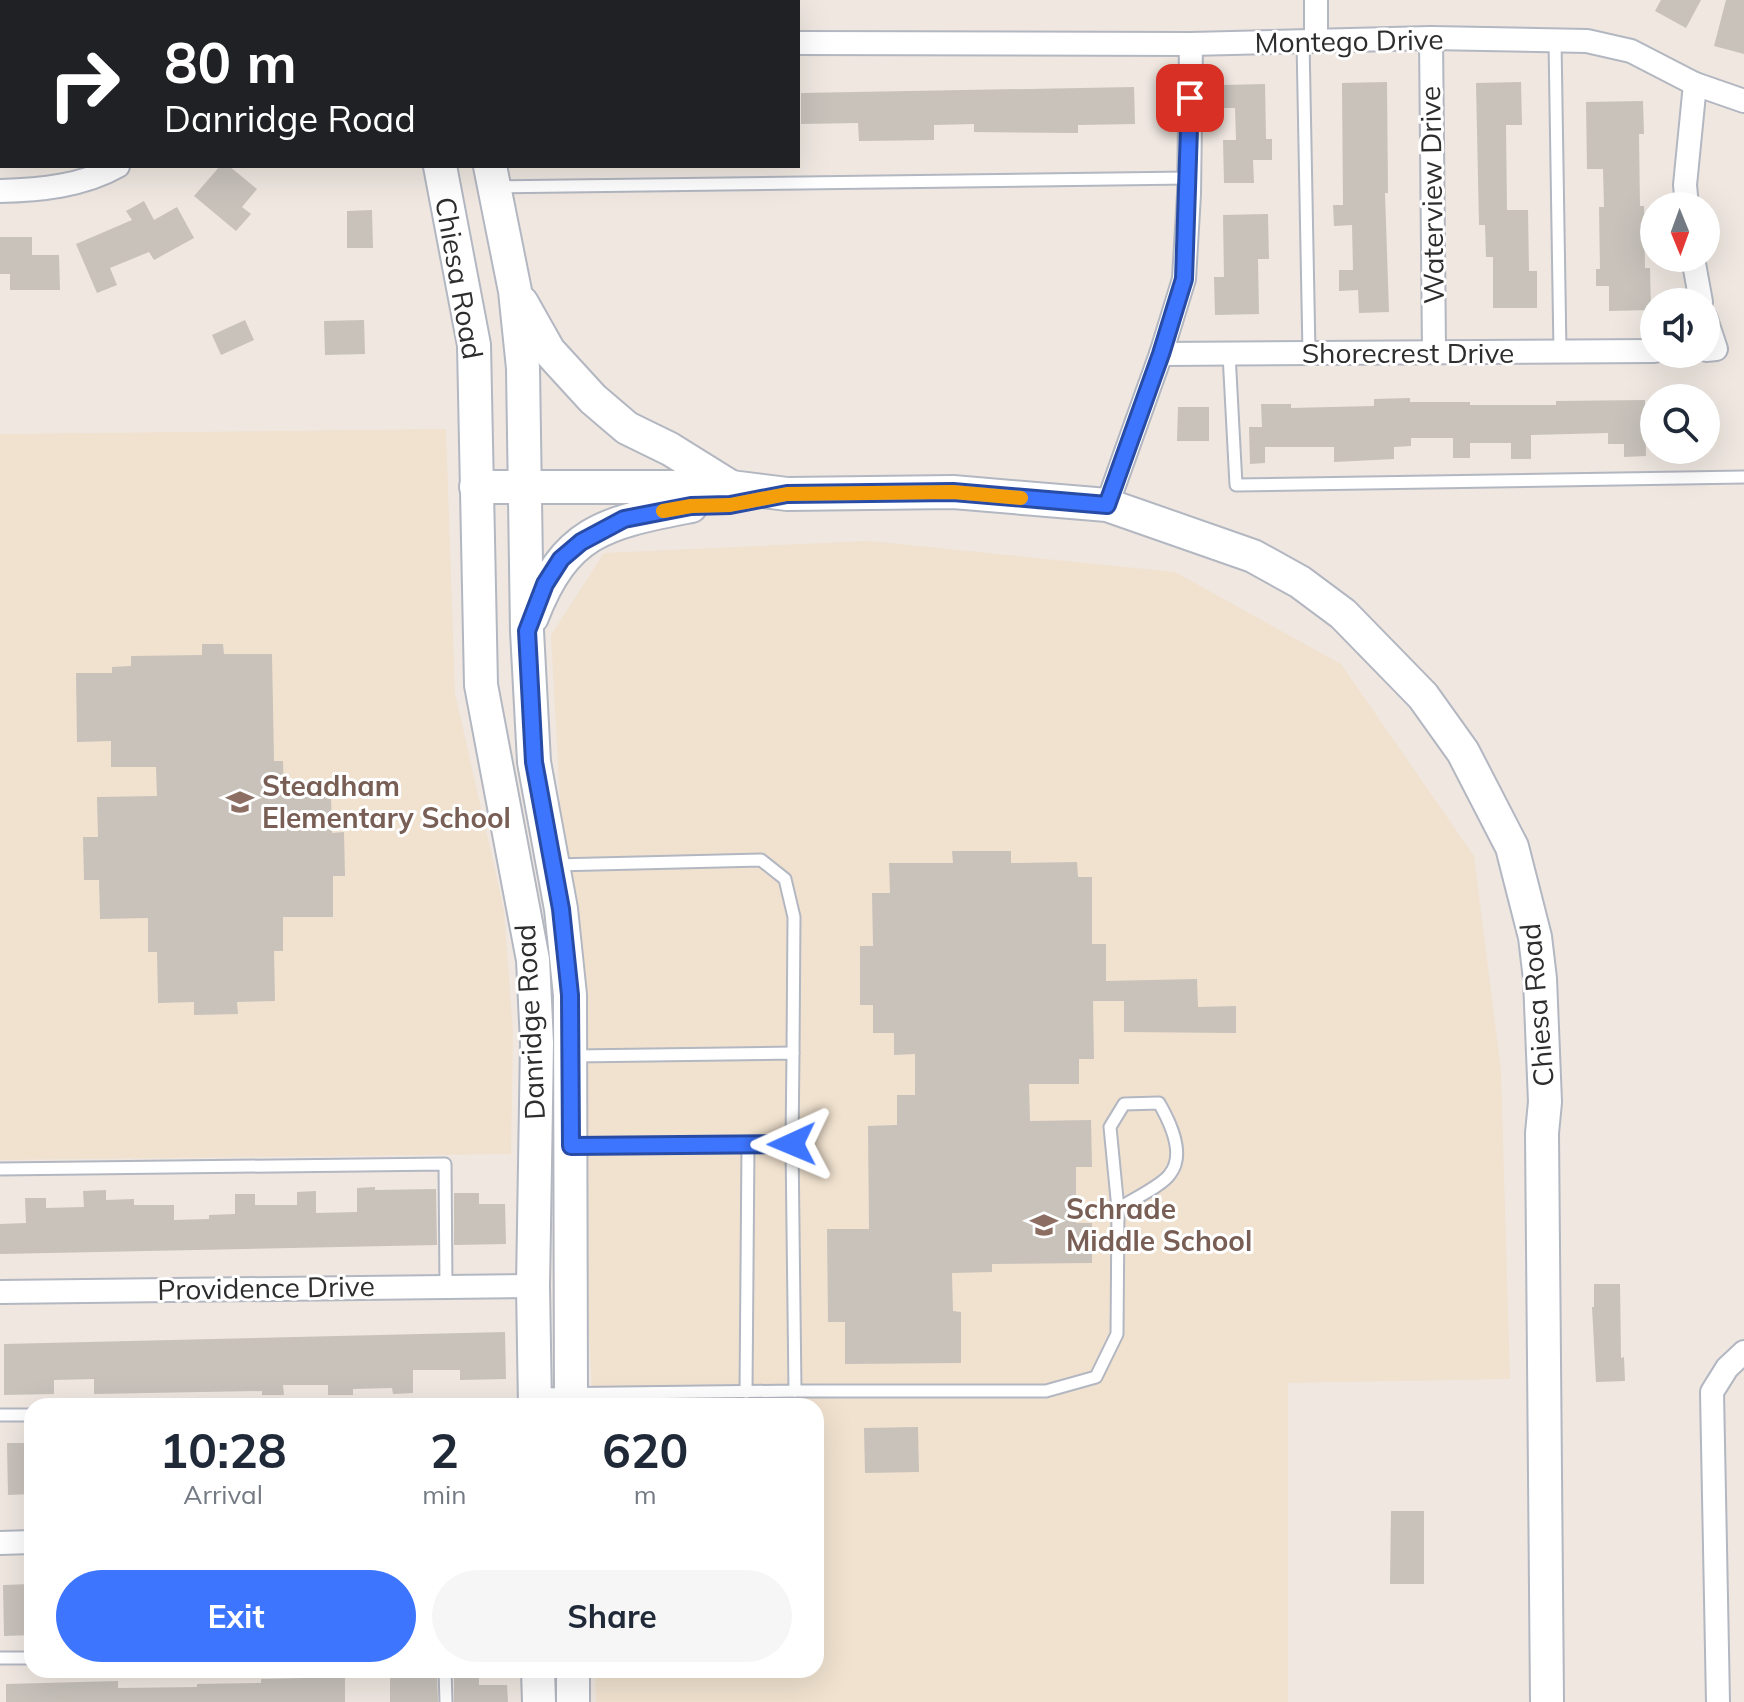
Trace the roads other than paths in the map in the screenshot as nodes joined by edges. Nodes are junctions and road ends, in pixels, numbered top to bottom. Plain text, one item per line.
1 (1316, 0) edge
2 (1431, 38) junction
3 (1310, 41) junction
4 (1555, 41) junction
5 (800, 43) edge
6 (1191, 44) junction
7 (1695, 84) junction
8 (1744, 101) edge
9 (115, 168) edge
10 (440, 168) edge
11 (492, 177) edge
12 (1189, 178) junction
13 (0, 191) edge
14 (1686, 192) edge
15 (515, 291) junction
16 (1434, 351) junction
17 (1640, 351) edge
18 (1309, 353) junction
19 (1560, 353) junction
20 (1161, 354) junction
21 (1229, 354) junction
22 (1744, 477) edge
23 (731, 487) junction
24 (787, 494) junction
25 (525, 498) junction
26 (476, 499) junction
27 (1107, 505) junction
28 (691, 506) junction
29 (527, 581) junction
30 (479, 620) junction
31 (527, 631) junction
32 (480, 662) junction
33 (534, 762) junction
34 (554, 865) junction
35 (793, 1053) junction
36 (570, 1056) junction
37 (792, 1144) junction
38 (748, 1145) junction
39 (553, 1146) junction
40 (0, 1169) edge
41 (1118, 1209) junction
42 (446, 1286) junction
43 (533, 1286) junction
44 (0, 1292) edge
45 (1744, 1352) edge
46 (795, 1391) junction
47 (746, 1392) junction
48 (535, 1398) edge
49 (571, 1398) edge
50 (596, 1398) edge
51 (0, 1415) edge
52 (24, 1415) edge
53 (24, 1542) edge
54 (0, 1543) edge
55 (0, 1658) edge
56 (24, 1658) edge
57 (445, 1678) edge
58 (538, 1678) edge
59 (573, 1678) edge
60 (446, 1702) edge
61 (539, 1702) edge
62 (573, 1702) edge
63 (1547, 1702) edge
64 (1718, 1702) edge

1 - 3 street
2 - 3 street, Montego Drive
2 - 4 street, Montego Drive
2 - 16 street, Waterview Drive
3 - 6 street, Montego Drive
3 - 18 lane
4 - 7 street, Montego Drive
4 - 19 lane
5 - 6 street, Montego Drive
6 - 12 street
7 - 8 street, Montego Drive
7 - 14 street
9 - 13 street
10 - 26 main road, Chiesa Road
11 - 12 lane
11 - 15 main road, Chiesa Road
12 - 20 street
15 - 23 main road
15 - 25 main road, Chiesa Road
16 - 18 street, Shorecrest Drive
16 - 19 street, Shorecrest Drive
17 - 19 street, Shorecrest Drive
18 - 21 street, Shorecrest Drive
20 - 21 street, Shorecrest Drive
20 - 27 street
21 - 22 lane
23 - 24 main road, Chiesa Road
23 - 25 main road, Chiesa Road
24 - 27 main road, Chiesa Road
24 - 28 main road, Chiesa Road
25 - 26 main road, Chiesa Road
25 - 28 main road, Chiesa Road
25 - 29 main road, Danridge Road
26 - 30 main road, Danridge Road
27 - 63 main road, Chiesa Road
28 - 31 main road
29 - 30 main road
29 - 31 main road, Danridge Road
30 - 32 main road, Danridge Road
31 - 33 main road, Danridge Road
32 - 33 main road
32 - 39 main road, Danridge Road
33 - 34 main road, Danridge Road
34 - 35 lane
34 - 36 main road, Danridge Road
35 - 36 lane
35 - 37 lane
36 - 39 main road, Danridge Road
37 - 38 lane
37 - 46 lane
38 - 39 lane
38 - 47 lane
39 - 43 main road, Danridge Road
39 - 49 main road, Danridge Road
40 - 42 lane
41 - 41 lane
41 - 46 lane
42 - 43 street, Providence Drive
42 - 44 street, Providence Drive
43 - 48 main road, Danridge Road
45 - 64 street
46 - 47 lane
47 - 50 lane
51 - 52 lane
53 - 54 street
55 - 56 lane
57 - 60 lane
58 - 61 main road
59 - 62 main road

